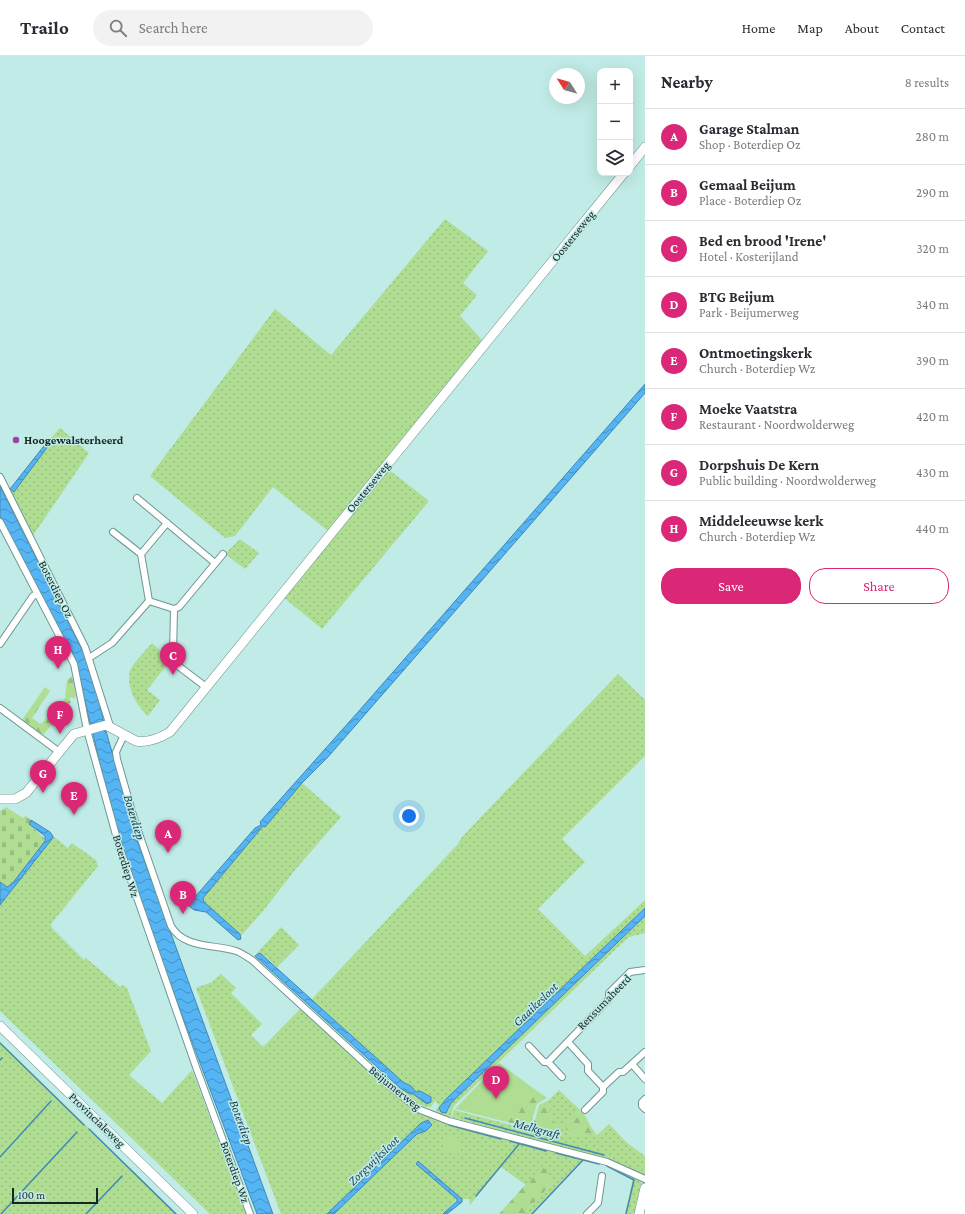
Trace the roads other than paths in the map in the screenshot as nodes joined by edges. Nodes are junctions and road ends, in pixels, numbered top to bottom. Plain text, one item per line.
1 (645, 147) edge
2 (633, 162) edge
3 (622, 176) edge
4 (0, 477) edge
5 (137, 498) dead end
6 (0, 522) edge
7 (167, 523) junction
8 (113, 532) dead end
9 (142, 554) junction
10 (223, 554) dead end
11 (215, 563) junction
12 (37, 594) junction
13 (149, 601) junction
14 (174, 609) junction
15 (0, 644) edge
16 (90, 658) junction
17 (206, 687) junction
18 (0, 708) edge
19 (108, 726) junction
20 (88, 729) junction
21 (124, 736) junction
22 (58, 751) junction
23 (0, 798) edge
24 (645, 970) edge
25 (0, 1026) edge
26 (568, 1042) junction
27 (528, 1046) dead end
28 (645, 1052) edge
29 (548, 1062) junction
30 (632, 1064) junction
31 (562, 1077) dead end
32 (645, 1079) edge
33 (602, 1087) junction
34 (645, 1099) edge
35 (645, 1109) edge
36 (585, 1110) dead end
37 (602, 1176) dead end
38 (645, 1179) edge
39 (645, 1188) edge
40 (193, 1214) edge
41 (250, 1214) edge
42 (587, 1214) edge
43 (639, 1214) edge

1 - 2 street
3 - 17 street, Oosterseweg
4 - 16 street, Boterdiep Oz
5 - 7 street
6 - 12 street, Boterdiep Wz
7 - 9 street
7 - 11 street
8 - 9 street
9 - 13 street
10 - 11 street
11 - 14 street
12 - 15 street
12 - 20 street, Boterdiep Wz
13 - 14 street
13 - 16 street
14 - 17 street
16 - 19 street, Boterdiep Oz
17 - 21 street, Oosterseweg
18 - 22 street
19 - 20 street
19 - 21 street, Oosterseweg
20 - 22 street
20 - 41 street, Boterdiep Wz
21 - 38 street, Beijumerweg
22 - 23 street
24 - 26 street, Rensumaheerd
25 - 40 street, Provincialeweg
26 - 29 street, Rensumaheerd
26 - 33 street, Rensumaheerd
27 - 29 street
28 - 30 street
29 - 31 street
30 - 32 street
30 - 33 street
33 - 36 street
34 - 35 street
37 - 42 street
39 - 43 street

